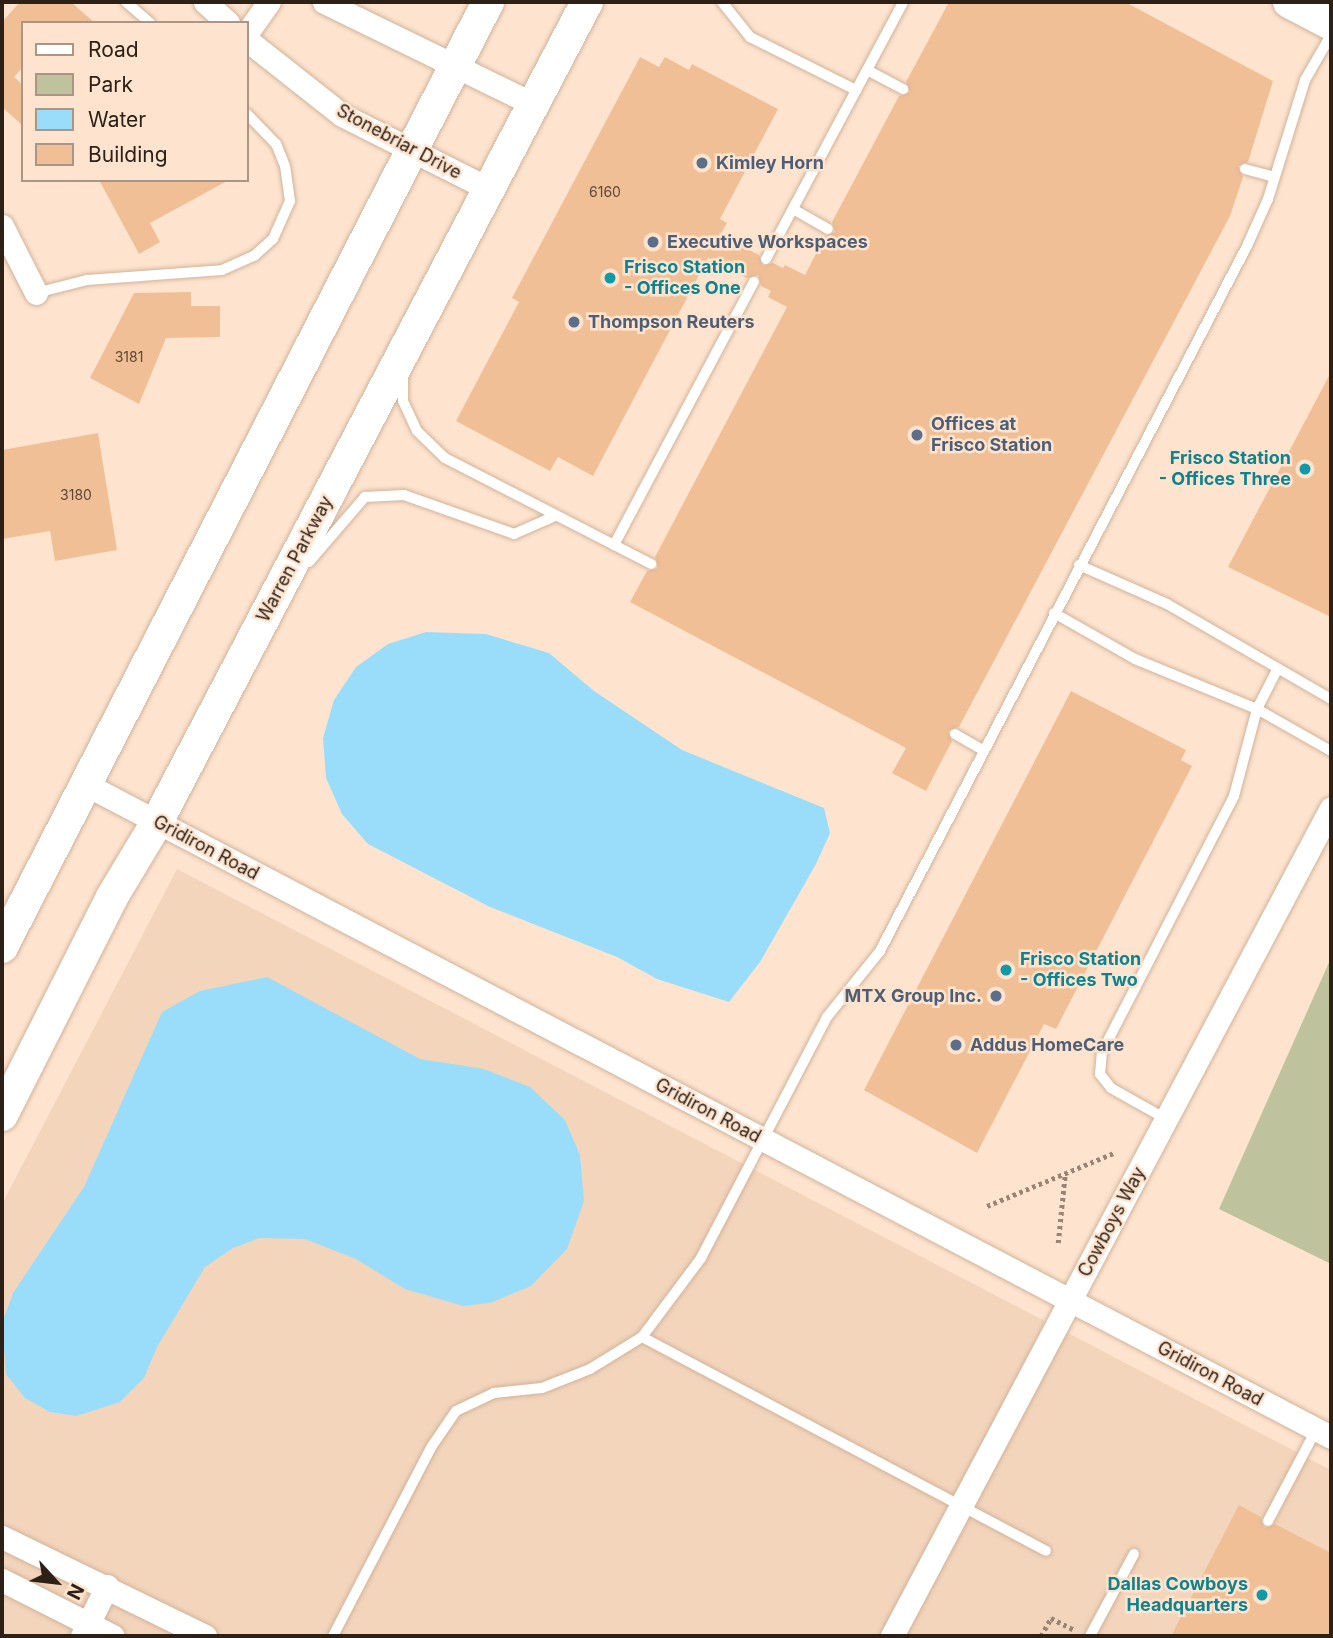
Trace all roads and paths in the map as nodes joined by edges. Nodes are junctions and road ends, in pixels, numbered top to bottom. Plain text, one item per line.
1 (126, 2) edge
2 (205, 2) edge
3 (269, 2) edge
4 (324, 2) edge
5 (488, 2) edge
6 (587, 2) edge
7 (722, 2) edge
8 (903, 2) edge
9 (1289, 2) edge
10 (148, 21) edge
11 (226, 21) edge
12 (1331, 24) edge
13 (248, 32) edge
14 (1331, 36) edge
15 (248, 41) edge
16 (454, 66) junction
17 (867, 70) junction
18 (903, 89) dead end
19 (856, 90) junction
20 (533, 104) junction
21 (248, 115) edge
22 (411, 150) junction
23 (1245, 169) dead end
24 (1274, 177) junction
25 (489, 188) junction
26 (793, 209) junction
27 (2, 226) edge
28 (828, 229) dead end
29 (766, 259) dead end
30 (754, 282) dead end
31 (36, 293) joint
32 (403, 353) junction
33 (555, 516) junction
34 (614, 545) junction
35 (651, 564) dead end
36 (1079, 565) junction
37 (1054, 614) junction
38 (257, 632) junction
39 (1277, 670) junction
40 (1331, 699) edge
41 (1257, 709) junction
42 (955, 734) dead end
43 (984, 750) junction
44 (1331, 751) edge
45 (85, 784) junction
46 (1331, 808) edge
47 (157, 822) junction
48 (2, 947) edge
49 (2, 1115) edge
50 (1166, 1119) junction
51 (762, 1139) junction
52 (1114, 1153) dead end
53 (1065, 1173) junction
54 (987, 1206) dead end
55 (1058, 1243) dead end
56 (1070, 1301) junction
57 (642, 1337) junction
58 (1324, 1433) edge
59 (961, 1506) junction
60 (1268, 1521) dead end
61 (2, 1537) edge
62 (1046, 1551) dead end
63 (1134, 1554) dead end
64 (2, 1580) edge
65 (107, 1586) junction
66 (85, 1630) edge
67 (113, 1636) edge
68 (205, 1636) edge
69 (333, 1636) edge
70 (892, 1636) edge
71 (1041, 1636) edge
72 (1088, 1636) edge

1 - 10 lane
2 - 11 street
3 - 13 street
4 - 16 street
5 - 16 main road
6 - 20 main road, Warren Parkway
7 - 19 lane
8 - 17 lane
9 - 12 main road
14 - 24 lane
15 - 22 street, Stonebriar Drive
16 - 20 street
16 - 22 main road
17 - 18 lane
17 - 19 lane
19 - 26 lane
20 - 25 main road, Warren Parkway
21 - 31 lane
22 - 25 street, Stonebriar Drive
22 - 45 main road
23 - 24 lane
24 - 36 lane
25 - 32 main road, Warren Parkway
26 - 28 lane
26 - 29 lane
27 - 31 street
30 - 34 lane
32 - 33 lane
32 - 38 main road, Warren Parkway
33 - 34 lane
33 - 38 lane
34 - 35 lane
36 - 37 lane
36 - 39 lane
37 - 41 lane
37 - 43 lane
38 - 47 main road, Warren Parkway
39 - 40 lane
39 - 41 lane
41 - 44 lane
41 - 50 lane
42 - 43 lane
43 - 51 lane
45 - 47 street, Gridiron Road
45 - 48 main road
46 - 50 street, Cowboys Way
47 - 49 main road, Warren Parkway
47 - 51 street, Gridiron Road
50 - 56 street, Cowboys Way
51 - 56 street, Gridiron Road
51 - 57 lane
52 - 53 path
53 - 54 path
53 - 55 path
56 - 58 street, Gridiron Road
56 - 59 street, Cowboys Way
57 - 59 lane
57 - 69 lane
58 - 60 lane
59 - 62 lane
59 - 70 street, Cowboys Way
61 - 65 street
63 - 72 lane
64 - 66 street
65 - 66 street
65 - 68 street
66 - 67 street
71 - 72 path

